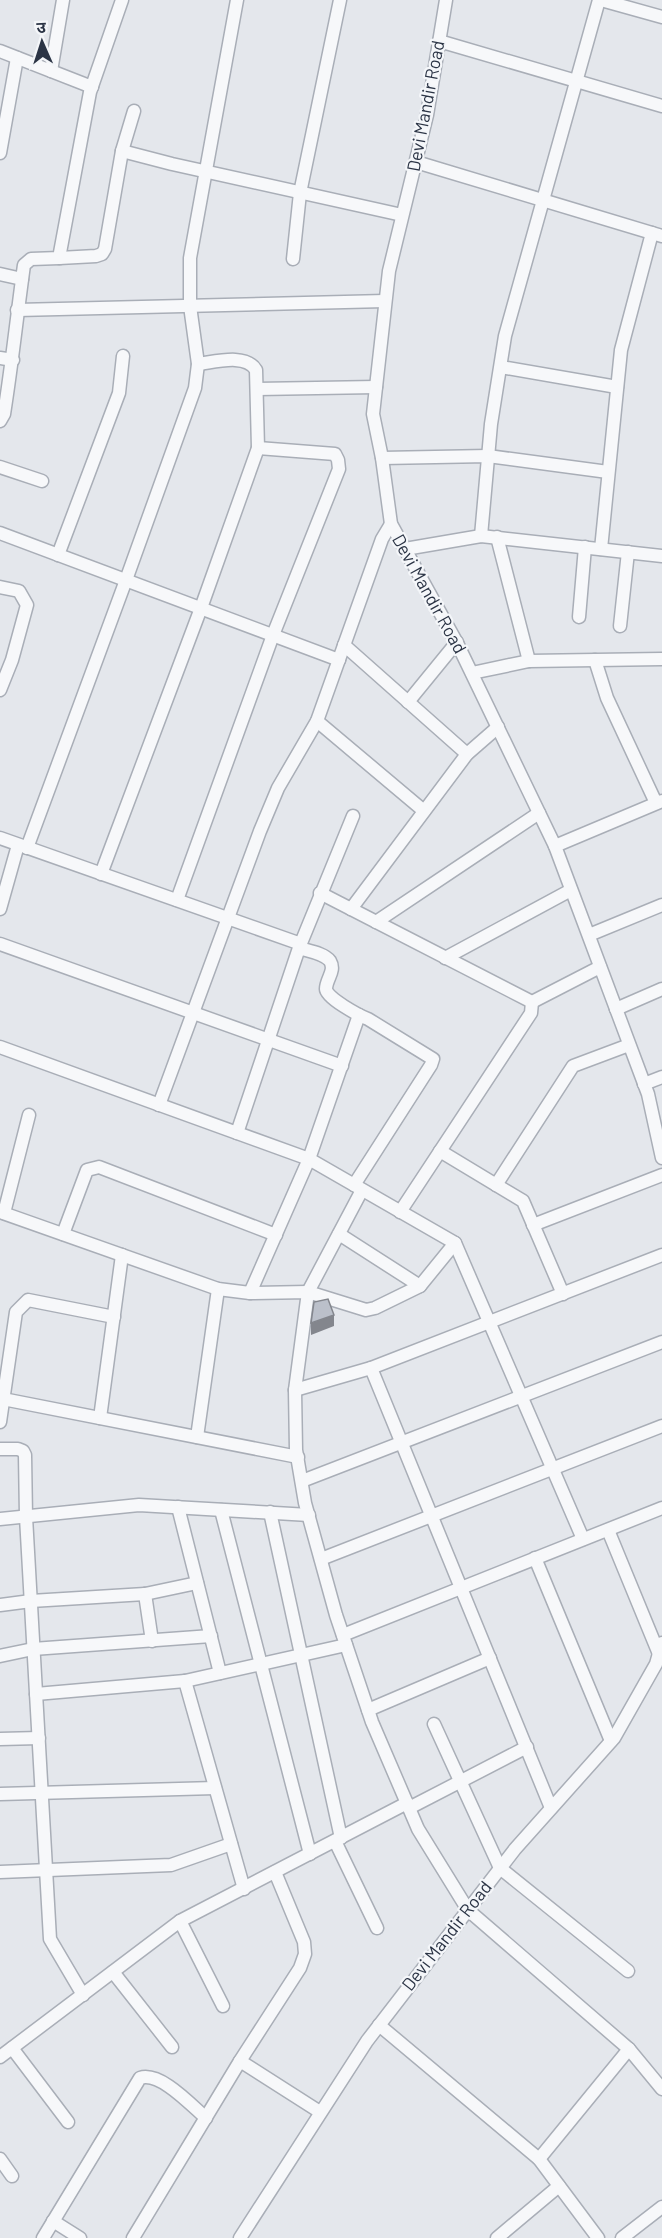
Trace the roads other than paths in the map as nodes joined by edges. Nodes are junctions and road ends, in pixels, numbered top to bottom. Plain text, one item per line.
1 (63, 0) edge
2 (122, 0) edge
3 (237, 0) edge
4 (340, 0) edge
5 (446, 0) edge
6 (600, 0) edge
7 (662, 17) edge
8 (439, 41) junction
9 (0, 51) edge
10 (17, 58) junction
11 (51, 71) junction
12 (577, 81) junction
13 (92, 87) junction
14 (662, 106) edge
15 (134, 111) dead end
16 (122, 151) junction
17 (0, 153) edge
18 (416, 162) junction
19 (206, 172) junction
20 (300, 193) junction
21 (544, 201) junction
22 (402, 215) junction
23 (657, 235) edge
24 (59, 258) junction
25 (293, 259) dead end
26 (0, 274) edge
27 (22, 279) junction
28 (385, 301) junction
29 (190, 306) junction
30 (17, 310) junction
31 (123, 356) dead end
32 (0, 358) edge
33 (13, 360) junction
34 (198, 364) junction
35 (501, 367) junction
36 (376, 387) junction
37 (617, 387) junction
38 (257, 390) junction
39 (0, 421) edge
40 (258, 448) junction
41 (488, 456) junction
42 (382, 458) junction
43 (0, 467) edge
44 (608, 472) junction
45 (42, 481) dead end
46 (391, 524) junction
47 (0, 533) edge
48 (481, 536) junction
49 (497, 537) junction
50 (585, 548) junction
51 (405, 549) junction
52 (601, 549) junction
53 (628, 552) junction
54 (58, 555) junction
55 (662, 556) edge
56 (126, 580) junction
57 (0, 587) edge
58 (201, 608) junction
59 (579, 617) dead end
60 (620, 626) dead end
61 (273, 635) junction
62 (457, 642) junction
63 (344, 645) junction
64 (662, 659) edge
65 (339, 660) junction
66 (595, 660) junction
67 (529, 661) junction
68 (472, 673) junction
69 (0, 690) edge
70 (408, 702) junction
71 (317, 721) junction
72 (498, 727) junction
73 (467, 754) junction
74 (659, 802) edge
75 (424, 811) junction
76 (539, 813) junction
77 (353, 816) dead end
78 (0, 838) edge
79 (22, 846) junction
80 (555, 846) junction
81 (101, 874) junction
82 (572, 890) junction
83 (320, 893) junction
84 (177, 900) junction
85 (662, 904) edge
86 (0, 909) edge
87 (351, 909) junction
88 (228, 918) junction
89 (376, 922) junction
90 (589, 935) junction
91 (0, 944) edge
92 (300, 946) junction
93 (445, 958) junction
94 (600, 967) junction
95 (662, 989) edge
96 (532, 1002) junction
97 (616, 1009) junction
98 (193, 1013) junction
99 (359, 1015) junction
100 (267, 1040) junction
101 (629, 1045) junction
102 (0, 1047) edge
103 (342, 1066) junction
104 (662, 1077) edge
105 (644, 1084) junction
106 (159, 1105) junction
107 (29, 1114) dead end
108 (237, 1133) junction
109 (440, 1151) junction
110 (662, 1158) edge
111 (309, 1159) junction
112 (662, 1175) edge
113 (496, 1185) junction
114 (358, 1187) junction
115 (2, 1212) edge
116 (400, 1212) junction
117 (533, 1225) junction
118 (63, 1234) junction
119 (339, 1234) junction
120 (276, 1235) junction
121 (455, 1244) junction
122 (122, 1255) junction
123 (662, 1256) edge
124 (420, 1286) junction
125 (218, 1289) junction
126 (308, 1292) junction
127 (250, 1293) junction
128 (563, 1294) junction
129 (114, 1317) junction
130 (489, 1322) junction
131 (662, 1342) edge
132 (370, 1368) junction
133 (295, 1390) junction
134 (521, 1396) junction
135 (3, 1399) junction
136 (100, 1418) junction
137 (0, 1422) edge
138 (662, 1426) edge
139 (197, 1437) junction
140 (401, 1443) junction
141 (0, 1449) edge
142 (297, 1457) junction
143 (553, 1469) junction
144 (302, 1481) junction
145 (178, 1507) junction
146 (662, 1508) edge
147 (221, 1510) junction
148 (270, 1512) junction
149 (309, 1515) junction
150 (432, 1516) junction
151 (26, 1517) junction
152 (0, 1519) edge
153 (608, 1530) junction
154 (583, 1539) junction
155 (535, 1558) junction
156 (321, 1559) junction
157 (197, 1583) junction
158 (462, 1588) junction
159 (145, 1594) junction
160 (31, 1601) junction
161 (0, 1605) edge
162 (211, 1636) junction
163 (344, 1640) junction
164 (152, 1641) junction
165 (33, 1649) junction
166 (660, 1649) edge
167 (301, 1655) junction
168 (0, 1656) edge
169 (490, 1658) junction
170 (261, 1664) junction
171 (220, 1673) junction
172 (185, 1682) junction
173 (36, 1694) junction
174 (368, 1710) junction
175 (434, 1724) dead end
176 (39, 1738) junction
177 (0, 1739) edge
178 (611, 1741) junction
179 (527, 1747) junction
180 (460, 1781) junction
181 (215, 1788) junction
182 (42, 1793) junction
183 (0, 1794) edge
184 (408, 1806) junction
185 (551, 1808) junction
186 (338, 1839) junction
187 (231, 1844) junction
188 (310, 1854) junction
189 (500, 1868) junction
190 (46, 1871) junction
191 (0, 1872) edge
192 (275, 1872) junction
193 (244, 1888) junction
194 (468, 1910) junction
195 (180, 1921) junction
196 (377, 1928) dead end
197 (628, 1971) dead end
198 (112, 1972) junction
199 (83, 1995) junction
200 (223, 2006) dead end
201 (379, 2025) junction
202 (172, 2047) dead end
203 (12, 2048) junction
204 (629, 2049) junction
205 (0, 2057) edge
206 (240, 2061) junction
207 (662, 2089) edge
208 (320, 2112) junction
209 (206, 2118) junction
210 (68, 2122) dead end
211 (0, 2159) edge
212 (539, 2159) junction
213 (12, 2176) dead end
214 (559, 2187) junction
215 (662, 2207) edge
216 (53, 2221) junction
217 (43, 2238) edge
218 (80, 2238) edge
219 (133, 2238) edge
220 (240, 2238) edge
221 (497, 2238) edge
222 (598, 2238) edge
223 (622, 2238) edge

1 - 11 street
2 - 13 street
3 - 19 street
4 - 20 street
5 - 8 street, Devi Mandir Road
6 - 7 street
6 - 12 street
8 - 12 street
8 - 18 street, Devi Mandir Road
9 - 10 street
10 - 11 street
10 - 17 street
11 - 13 street
12 - 14 street
12 - 21 street
13 - 24 street
15 - 16 street
16 - 19 street
16 - 24 street
18 - 21 street
18 - 22 street, Devi Mandir Road
19 - 20 street
19 - 29 street
20 - 22 street
20 - 25 street
21 - 23 street
21 - 35 street
22 - 28 street, Devi Mandir Road
23 - 37 street
24 - 27 street
26 - 27 street
27 - 30 street
28 - 29 street
28 - 36 street, Devi Mandir Road
29 - 30 street
29 - 34 street
30 - 33 street
31 - 54 street
32 - 33 street
33 - 39 street
34 - 38 street
34 - 56 street
35 - 37 street
35 - 41 street
36 - 38 street
36 - 42 street, Devi Mandir Road
37 - 44 street
38 - 40 street
40 - 58 street
40 - 61 street
41 - 42 street
41 - 44 street
41 - 48 street
42 - 46 street, Devi Mandir Road
43 - 45 street
44 - 52 street
46 - 51 street, Devi Mandir Road
46 - 63 street
47 - 54 street
48 - 49 street
48 - 51 street
49 - 50 street
49 - 67 street
50 - 52 street
50 - 59 street
51 - 62 street, Devi Mandir Road
52 - 53 street
53 - 55 street
53 - 60 street
54 - 56 street
56 - 58 street
56 - 79 street
57 - 69 street
58 - 61 street
58 - 81 street
61 - 65 street
61 - 84 street
62 - 68 street, Devi Mandir Road
62 - 70 street
63 - 65 street
63 - 70 street
64 - 66 street
65 - 71 street
66 - 67 street
66 - 74 street
67 - 68 street
68 - 72 street, Devi Mandir Road
70 - 73 street
71 - 75 street
71 - 88 street
72 - 73 street
72 - 76 street, Devi Mandir Road
73 - 75 street
74 - 80 street
75 - 87 street
76 - 80 street, Devi Mandir Road
76 - 89 street
77 - 83 street
78 - 79 street
79 - 81 street
79 - 86 street
80 - 82 street, Devi Mandir Road
81 - 84 street
82 - 90 street, Devi Mandir Road
82 - 93 street
83 - 87 street
83 - 92 street
84 - 88 street
85 - 90 street
87 - 89 street
88 - 92 street
88 - 98 street
89 - 93 street
90 - 94 street, Devi Mandir Road
91 - 98 street
92 - 99 street
92 - 100 street
93 - 96 street
94 - 96 street
94 - 97 street, Devi Mandir Road
95 - 97 street
96 - 109 street
97 - 101 street, Devi Mandir Road
98 - 100 street
98 - 106 street
99 - 103 street
99 - 114 street
100 - 103 street
100 - 108 street
101 - 105 street, Devi Mandir Road
101 - 113 street
102 - 106 street
103 - 111 street
104 - 105 street
105 - 110 street, Devi Mandir Road
106 - 108 street
107 - 115 street
108 - 111 street
109 - 113 street
109 - 116 street
111 - 114 street
111 - 120 street
112 - 117 street
113 - 117 street
114 - 116 street
114 - 119 street
115 - 118 street
116 - 121 street
117 - 128 street
118 - 120 street
118 - 122 street
119 - 124 street
119 - 126 street
120 - 127 street
121 - 124 street
121 - 130 street
122 - 125 street
122 - 129 street
123 - 128 street
124 - 126 street
125 - 127 street
125 - 139 street
126 - 127 street
126 - 133 street
128 - 130 street
129 - 135 street
129 - 136 street
130 - 132 street
130 - 134 street
131 - 134 street
132 - 133 street
132 - 140 street
133 - 142 street
134 - 140 street
134 - 143 street
135 - 136 street
135 - 137 street
136 - 139 street
138 - 143 street
139 - 142 street
140 - 144 street
140 - 150 street
141 - 151 street
142 - 144 street
143 - 150 street
143 - 154 street
144 - 149 street
145 - 147 street
145 - 151 street
145 - 157 street
146 - 153 street
147 - 148 street
147 - 170 street
148 - 149 street
148 - 167 street
149 - 156 street
150 - 156 street
150 - 158 street
151 - 152 street
151 - 160 street
153 - 154 street
153 - 166 street
154 - 155 street
155 - 158 street
155 - 178 street
156 - 163 street
157 - 159 street
157 - 162 street
158 - 163 street
158 - 169 street
159 - 160 street
159 - 164 street
160 - 161 street
160 - 165 street
162 - 164 street
162 - 171 street
163 - 167 street
163 - 174 street
164 - 165 street
165 - 168 street
165 - 173 street
166 - 178 street, Devi Mandir Road
167 - 170 street
167 - 186 street
169 - 174 street
169 - 179 street
170 - 171 street
170 - 188 street
171 - 172 street
172 - 173 street
172 - 181 street
173 - 176 street
174 - 184 street
175 - 180 street
176 - 177 street
176 - 182 street
178 - 185 street, Devi Mandir Road
179 - 180 street
179 - 185 street
180 - 184 street
180 - 189 street
181 - 182 street
181 - 187 street
182 - 183 street
182 - 190 street
184 - 186 street
184 - 194 street
185 - 189 street, Devi Mandir Road
186 - 188 street
186 - 196 street
187 - 190 street
187 - 193 street
188 - 192 street
189 - 194 street, Devi Mandir Road
189 - 197 street
190 - 191 street
190 - 199 street
192 - 193 street
192 - 206 street
193 - 195 street
194 - 201 street, Devi Mandir Road
194 - 204 street
195 - 198 street
195 - 200 street
198 - 199 street
198 - 202 street
199 - 203 street
201 - 208 street, Devi Mandir Road
201 - 212 street
203 - 205 street
203 - 210 street
204 - 207 street
204 - 212 street
206 - 208 street
206 - 209 street
208 - 220 street, Devi Mandir Road
209 - 216 street
209 - 219 street
211 - 213 street
212 - 214 street
214 - 221 street
214 - 222 street
215 - 223 street
216 - 217 street
216 - 218 street

